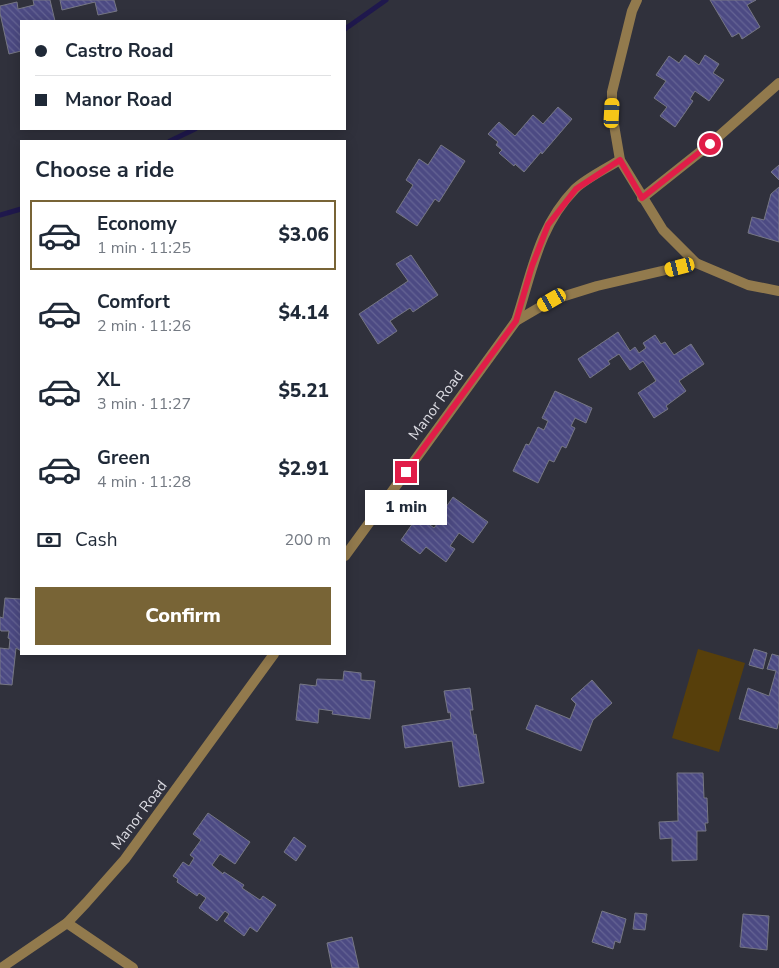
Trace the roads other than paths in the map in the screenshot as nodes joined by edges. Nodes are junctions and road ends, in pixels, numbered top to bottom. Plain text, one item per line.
1 (637, 0) edge
2 (779, 83) edge
3 (620, 160) junction
4 (642, 198) junction
5 (696, 263) junction
6 (779, 291) edge
7 (516, 321) junction
8 (346, 555) edge
9 (273, 655) edge
10 (67, 923) junction
11 (1, 968) edge
12 (133, 968) edge

1 - 3 street
2 - 4 street
3 - 4 street
3 - 7 street, Manor Road
4 - 5 street
5 - 6 street
5 - 7 street, Manor Road
7 - 8 street, Manor Road
9 - 10 street, Manor Road
10 - 11 street, Manor Road
10 - 12 street

